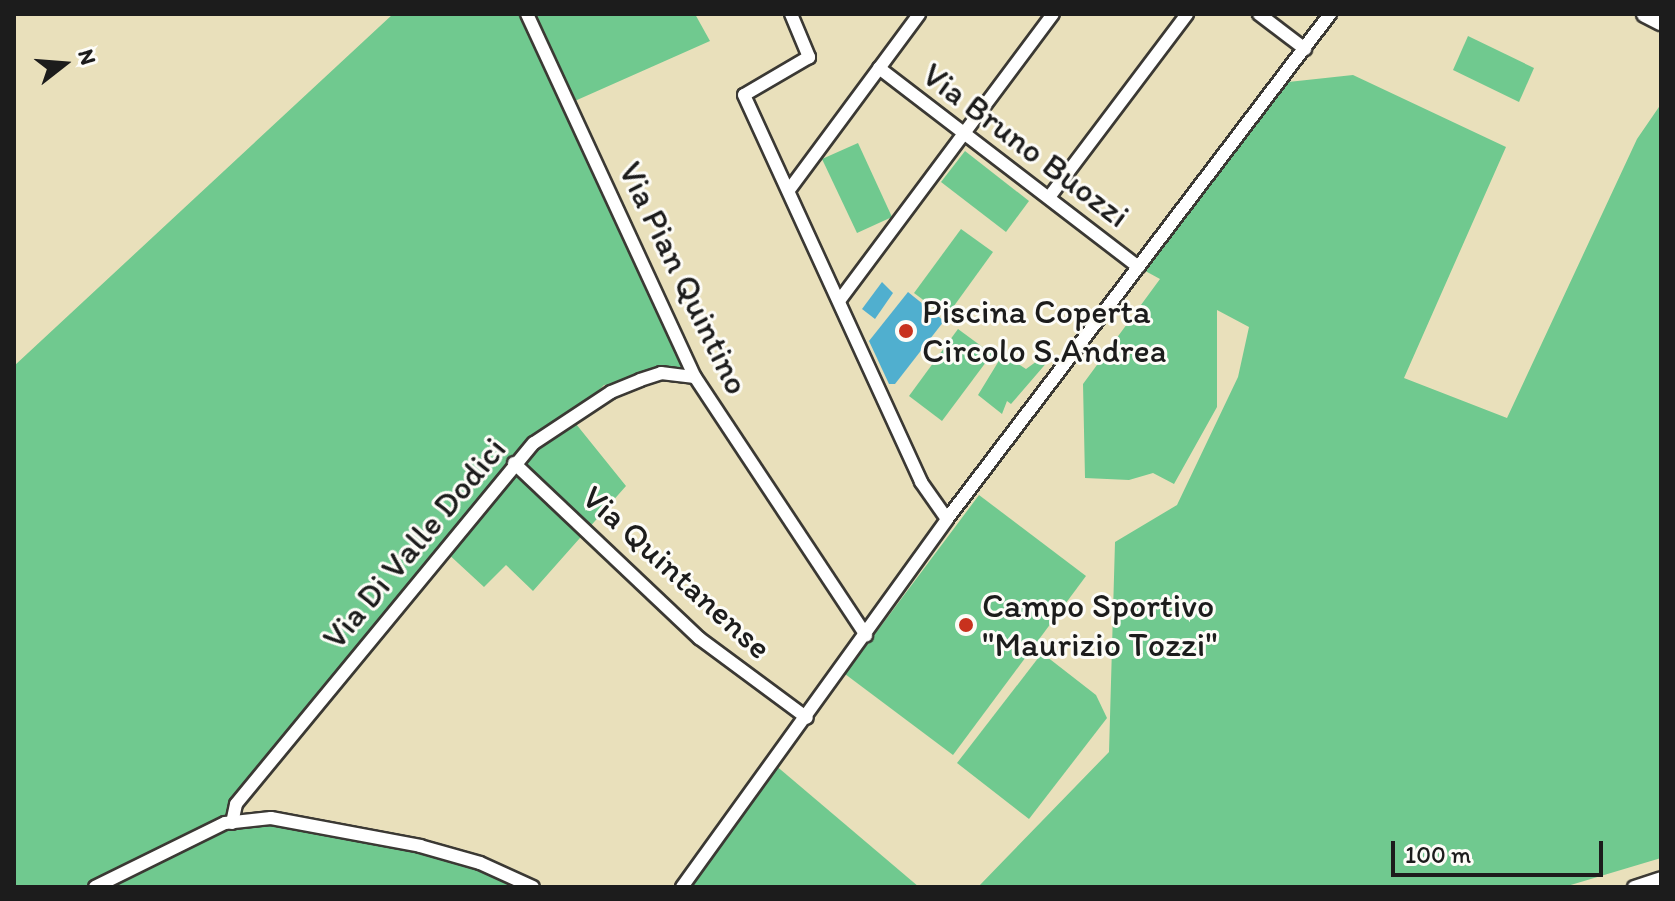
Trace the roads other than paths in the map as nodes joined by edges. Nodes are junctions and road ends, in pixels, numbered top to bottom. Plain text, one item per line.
1 (527, 14) edge
2 (791, 14) edge
3 (919, 14) edge
4 (1053, 14) edge
5 (1187, 14) edge
6 (1259, 14) edge
7 (1330, 14) edge
8 (1645, 14) edge
9 (1661, 22) edge
10 (1305, 49) junction
11 (879, 68) junction
12 (963, 134) junction
13 (789, 190) junction
14 (1050, 196) junction
15 (1138, 267) junction
16 (839, 301) junction
17 (695, 377) junction
18 (514, 463) junction
19 (947, 519) junction
20 (866, 635) junction
21 (807, 718) junction
22 (232, 823) junction
23 (1661, 878) edge
24 (95, 887) edge
25 (533, 887) edge
26 (682, 887) edge
27 (1634, 887) edge

1 - 17 street, Via Pian Quintino
2 - 13 street
3 - 11 street
4 - 12 street
5 - 14 street
6 - 10 street
7 - 10 street
8 - 9 street
10 - 15 street
11 - 12 street, Via Bruno Buozzi
11 - 13 street
12 - 14 street, Via Bruno Buozzi
12 - 16 street
13 - 16 street
14 - 15 street, Via Bruno Buozzi
15 - 19 street
16 - 19 street
17 - 18 street, Via Di Valle Dodici
17 - 20 street, Via Pian Quintino
18 - 21 street, Via Quintanense
18 - 22 street, Via Di Valle Dodici
19 - 20 street
20 - 21 street
21 - 26 street
22 - 24 street
22 - 25 street
23 - 27 street

